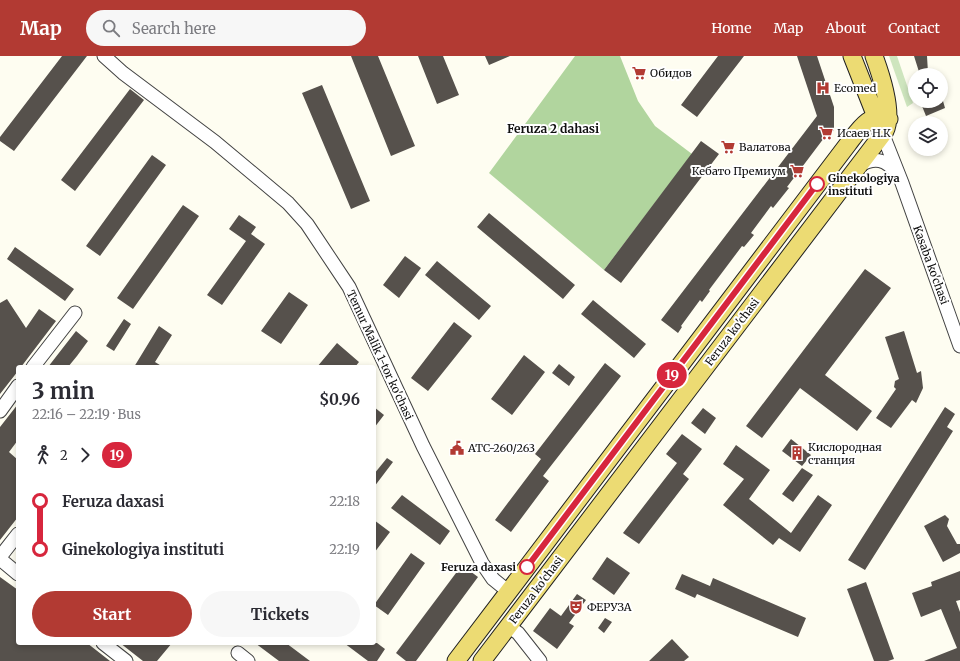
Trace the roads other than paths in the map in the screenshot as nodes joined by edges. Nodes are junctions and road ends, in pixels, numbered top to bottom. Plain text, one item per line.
1 (104, 56) edge
2 (852, 56) edge
3 (874, 56) edge
4 (877, 111) junction
5 (883, 135) junction
6 (860, 165) junction
7 (902, 183) junction
8 (75, 313) dead end
9 (708, 329) junction
10 (724, 342) junction
11 (960, 346) edge
12 (34, 365) edge
13 (16, 389) edge
14 (0, 411) edge
15 (16, 537) edge
16 (0, 558) edge
17 (16, 572) edge
18 (508, 592) junction
19 (508, 626) junction
20 (106, 645) edge
21 (126, 661) edge
22 (456, 661) edge
23 (482, 661) edge
24 (540, 661) edge

1 - 18 street, Temur Malik 1-tor ko'chasi
2 - 4 main road
3 - 4 main road
4 - 5 main road, Feruza ko'chasi
4 - 7 street, Kasaba ko'chasi
4 - 9 main road, Feruza ko'chasi
5 - 6 main road, Feruza ko'chasi
5 - 7 street, Kasaba ko'chasi
6 - 7 street
6 - 10 main road, Feruza ko'chasi
7 - 11 street, Kasaba ko'chasi
8 - 12 street
9 - 10 main road
9 - 18 main road, Feruza ko'chasi
10 - 19 main road, Feruza ko'chasi
13 - 14 street
15 - 16 street
16 - 17 street
18 - 22 main road, Feruza ko'chasi
19 - 23 main road, Feruza ko'chasi
19 - 24 street
20 - 21 street

